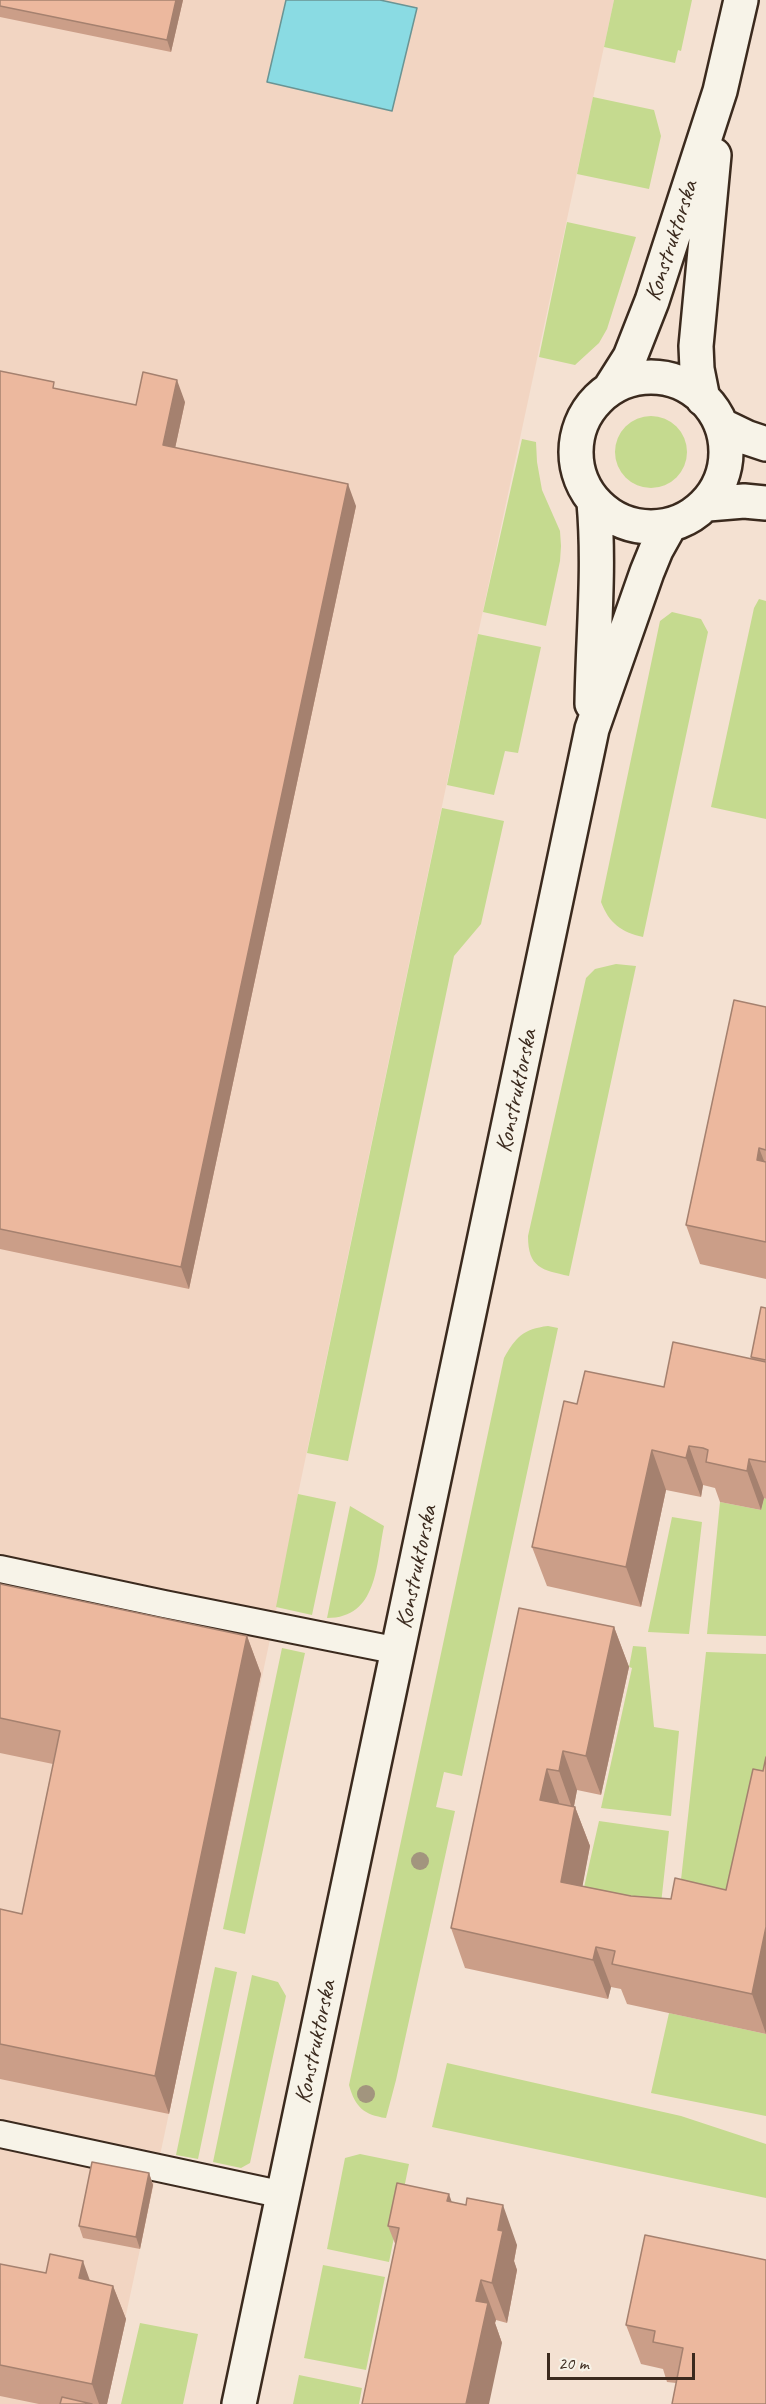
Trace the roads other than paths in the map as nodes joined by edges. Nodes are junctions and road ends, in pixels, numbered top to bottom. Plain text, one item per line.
1 (741, 0) edge
2 (720, 91) junction
3 (611, 387) junction
4 (703, 399) junction
5 (721, 425) junction
6 (766, 444) edge
7 (594, 502) junction
8 (766, 503) edge
9 (708, 504) junction
10 (670, 525) junction
11 (592, 729) junction
12 (0, 1569) edge
13 (399, 1651) junction
14 (0, 2134) edge
15 (284, 2195) junction
16 (239, 2404) edge

1 - 2 street, Konstruktorska
2 - 3 street, Konstruktorska
2 - 4 street, Konstruktorska
3 - 4 street
3 - 7 street
4 - 5 street
5 - 6 street
5 - 9 street
7 - 10 street
7 - 11 street, Konstruktorska
8 - 9 street
9 - 10 street
10 - 11 street, Konstruktorska
11 - 13 street, Konstruktorska
12 - 13 lane
13 - 15 street, Konstruktorska
14 - 15 lane
15 - 16 street, Konstruktorska

